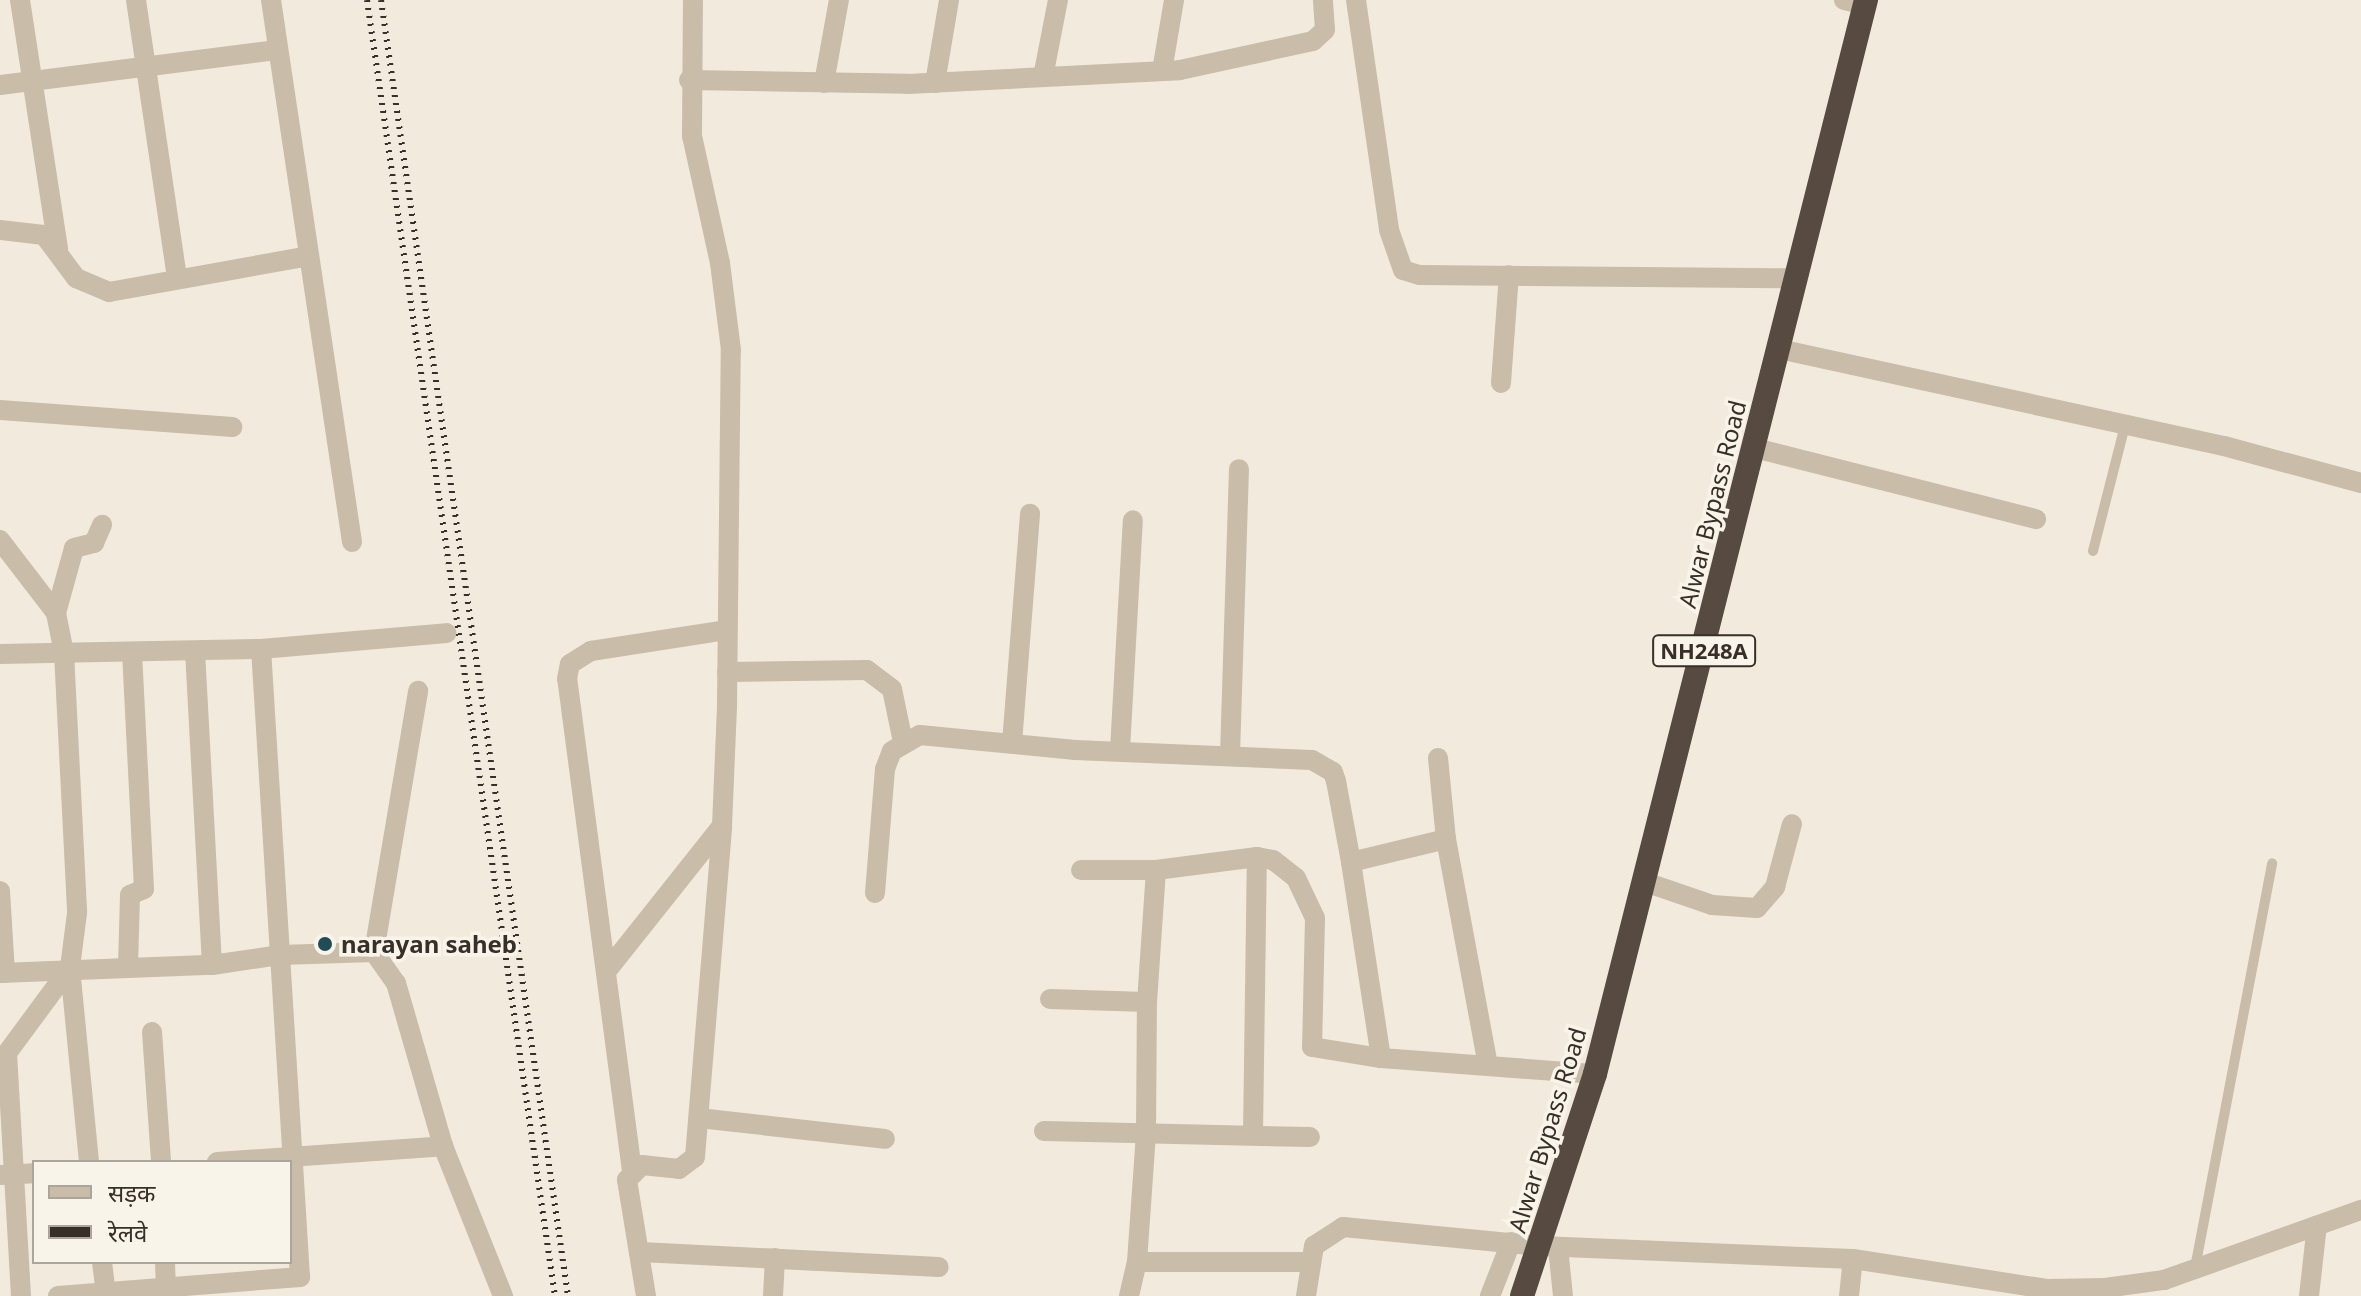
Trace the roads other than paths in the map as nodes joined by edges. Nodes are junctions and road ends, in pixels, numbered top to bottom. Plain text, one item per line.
1 (20, 0) edge
2 (136, 0) edge
3 (271, 0) edge
4 (693, 0) edge
5 (839, 0) edge
6 (949, 0) edge
7 (1058, 0) edge
8 (1174, 0) edge
9 (1323, 0) edge
10 (1356, 0) edge
11 (1858, 2) edge
12 (278, 50) junction
13 (146, 68) junction
14 (1162, 71) junction
15 (1043, 77) junction
16 (689, 80) junction
17 (33, 81) junction
18 (824, 83) junction
19 (935, 83) junction
20 (0, 85) edge
21 (0, 230) edge
22 (58, 249) junction
23 (309, 256) junction
24 (1509, 275) junction
25 (177, 277) junction
26 (1796, 278) junction
27 (1779, 349) junction
28 (1501, 383) dead end
29 (0, 410) edge
30 (2125, 425) junction
31 (232, 427) dead end
32 (1755, 448) junction
33 (1239, 469) dead end
34 (2361, 483) edge
35 (1030, 514) dead end
36 (2036, 519) dead end
37 (1133, 520) dead end
38 (102, 525) dead end
39 (0, 540) edge
40 (352, 542) dead end
41 (2093, 551) dead end
42 (56, 613) junction
43 (727, 630) junction
44 (446, 633) dead end
45 (261, 649) junction
46 (195, 651) junction
47 (132, 652) junction
48 (64, 653) junction
49 (0, 654) edge
50 (727, 672) junction
51 (418, 691) dead end
52 (903, 742) junction
53 (1012, 743) junction
54 (1120, 750) junction
55 (1230, 755) junction
56 (1438, 758) dead end
57 (1792, 824) dead end
58 (722, 826) junction
59 (1446, 839) junction
60 (1257, 857) junction
61 (1351, 862) junction
62 (2272, 863) dead end
63 (1081, 870) dead end
64 (1156, 870) junction
65 (1645, 882) junction
66 (0, 891) edge
67 (875, 893) dead end
68 (0, 900) edge
69 (374, 952) junction
70 (280, 955) junction
71 (212, 965) junction
72 (128, 967) junction
73 (70, 968) junction
74 (609, 968) junction
75 (2, 973) edge
76 (1050, 999) dead end
77 (1147, 1002) junction
78 (152, 1032) dead end
79 (1381, 1058) junction
80 (1488, 1065) junction
81 (1595, 1074) junction
82 (699, 1118) junction
83 (1044, 1131) dead end
84 (1146, 1133) junction
85 (1253, 1135) junction
86 (1310, 1137) dead end
87 (885, 1139) dead end
88 (443, 1146) junction
89 (291, 1158) junction
90 (89, 1160) edge
91 (161, 1160) edge
92 (254, 1160) edge
93 (292, 1171) edge
94 (632, 1171) junction
95 (16, 1174) edge
96 (2361, 1210) edge
97 (2317, 1225) junction
98 (1511, 1242) junction
99 (1550, 1246) junction
100 (641, 1252) junction
101 (775, 1258) junction
102 (1853, 1259) junction
103 (1137, 1262) junction
104 (1310, 1262) junction
105 (102, 1264) edge
106 (165, 1264) edge
107 (939, 1267) dead end
108 (2195, 1268) junction
109 (166, 1288) junction
110 (2026, 1291) edge
111 (106, 1295) edge
112 (21, 1296) edge
113 (58, 1296) edge
114 (503, 1296) edge
115 (646, 1296) edge
116 (773, 1296) edge
117 (1129, 1296) edge
118 (1306, 1296) edge
119 (1490, 1296) edge
120 (1522, 1296) edge
121 (1563, 1296) edge
122 (1849, 1296) edge
123 (2309, 1296) edge

1 - 17 street
2 - 13 street
3 - 12 street
4 - 16 street
5 - 18 street
6 - 19 street
7 - 15 street
8 - 14 street
9 - 14 street
10 - 24 street
11 - 26 highway, Alwar Bypass Road / NH248A
12 - 13 street
12 - 23 street
13 - 17 street
13 - 25 street
14 - 15 street
15 - 19 street
16 - 18 street
16 - 43 street
17 - 20 street
17 - 22 street
18 - 19 street
21 - 22 street
22 - 25 street
23 - 25 street
23 - 40 street
24 - 26 street
24 - 28 street
26 - 27 highway, Alwar Bypass Road / NH248A
27 - 30 street
27 - 32 highway, Alwar Bypass Road / NH248A
29 - 31 street
30 - 34 street
30 - 41 lane
32 - 36 street
32 - 65 highway, Alwar Bypass Road / NH248A
33 - 55 street
35 - 53 street
37 - 54 street
38 - 42 street
39 - 42 street
42 - 48 street
43 - 50 street
43 - 74 street
44 - 45 street
45 - 46 street
45 - 70 street
46 - 47 street
46 - 71 street
47 - 48 street
47 - 72 street
48 - 49 street
48 - 73 street
50 - 52 street
50 - 58 street
51 - 69 street
52 - 53 street
52 - 67 street
53 - 54 street
54 - 55 street
55 - 61 street
56 - 59 street
57 - 65 street
58 - 74 street
58 - 82 street
59 - 61 street
59 - 80 street
60 - 64 street
60 - 79 street
60 - 85 street
61 - 79 street
62 - 108 lane
63 - 64 street
64 - 77 street
65 - 81 highway, Alwar Bypass Road / NH248A
66 - 68 street
68 - 75 street
69 - 70 street
69 - 88 street
70 - 71 street
70 - 89 street
71 - 72 street
72 - 73 street
73 - 75 street
73 - 90 street
73 - 95 street
74 - 94 street
76 - 77 street
77 - 84 street
78 - 91 street
79 - 80 street
80 - 81 street
81 - 99 highway, Alwar Bypass Road / NH248A
82 - 87 street
82 - 94 street
83 - 84 street
84 - 85 street
84 - 103 street
85 - 86 street
88 - 89 street
88 - 114 street
89 - 92 street
93 - 109 street
94 - 100 street
95 - 112 street
96 - 97 street
97 - 108 street
97 - 123 street
98 - 99 street
98 - 104 street
98 - 119 street
99 - 102 street
99 - 120 highway, Alwar Bypass Road / NH248A
99 - 121 street
100 - 101 street
100 - 115 street
101 - 107 street
101 - 116 street
102 - 110 street
102 - 122 street
103 - 104 street
103 - 117 street
104 - 118 street
105 - 111 street
106 - 109 street
108 - 110 street
109 - 111 street
111 - 113 street

